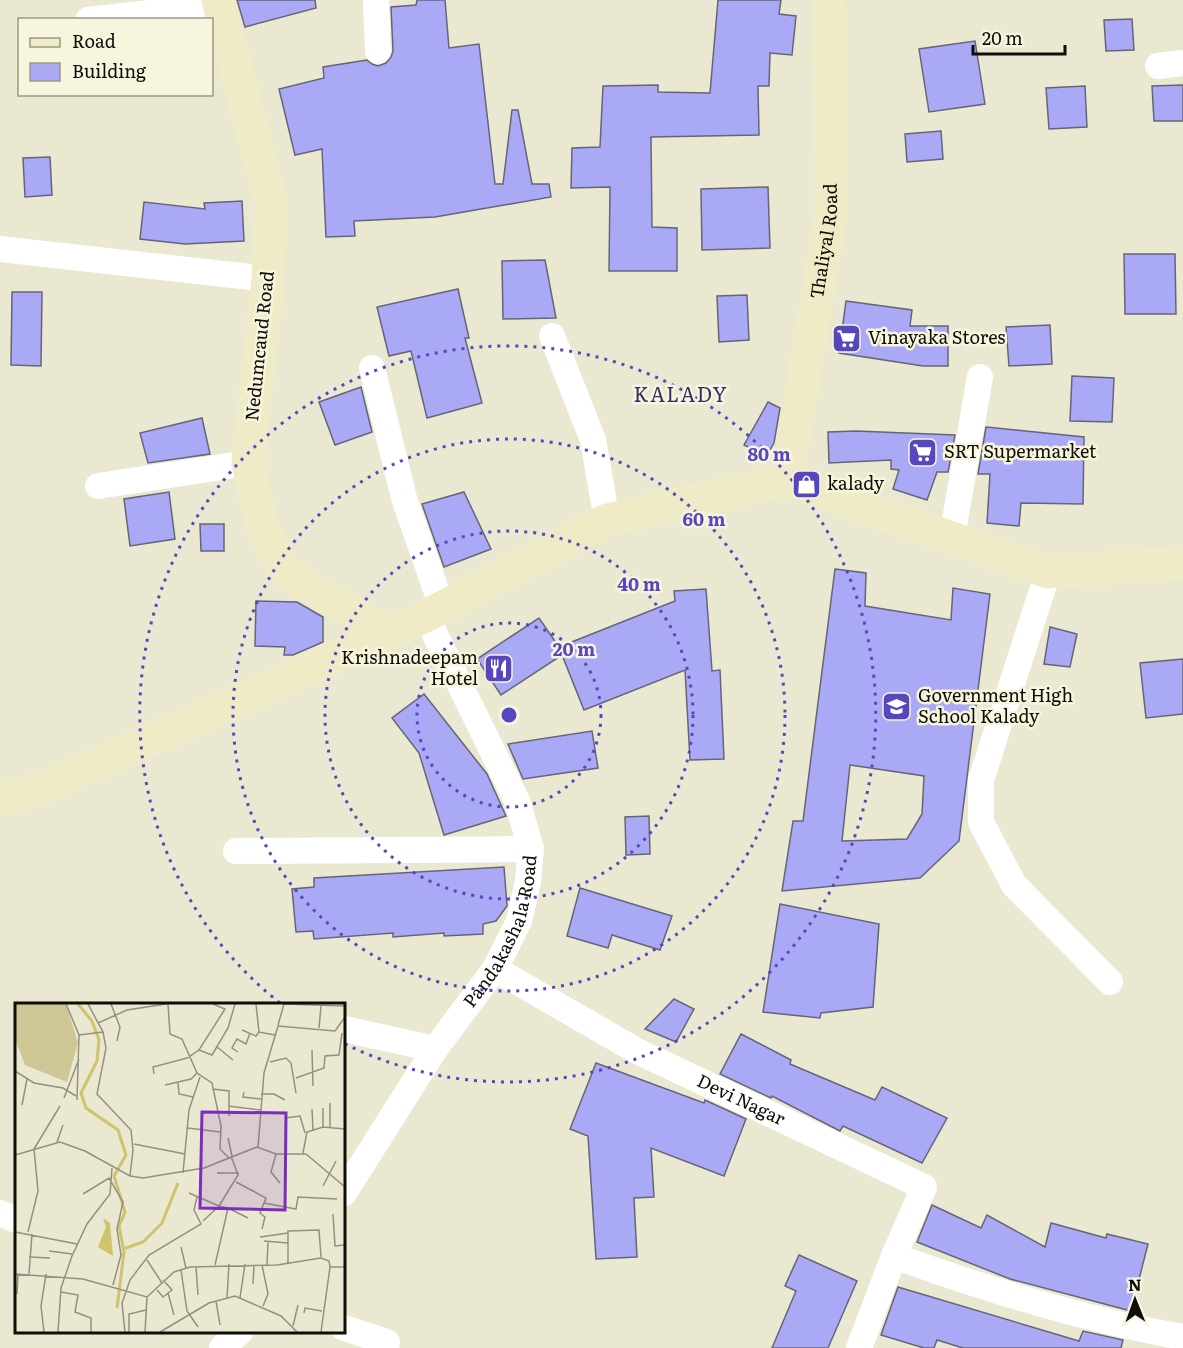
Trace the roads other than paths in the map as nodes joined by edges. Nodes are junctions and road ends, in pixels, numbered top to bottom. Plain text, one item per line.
1 (376, 0) edge
2 (829, 0) edge
3 (219, 3) edge
4 (103, 18) edge
5 (378, 51) dead end
6 (1183, 63) edge
7 (1158, 66) dead end
8 (0, 249) edge
9 (268, 279) junction
10 (552, 336) dead end
11 (372, 368) dead end
12 (980, 377) dead end
13 (248, 463) junction
14 (788, 480) junction
15 (98, 486) dead end
16 (607, 520) junction
17 (952, 537) junction
18 (1183, 563) edge
19 (1048, 572) junction
20 (434, 612) junction
21 (389, 633) junction
22 (0, 800) edge
23 (531, 849) junction
24 (236, 850) dead end
25 (495, 969) junction
26 (1110, 982) dead end
27 (345, 1029) edge
28 (435, 1049) junction
29 (345, 1191) edge
30 (0, 1213) edge
31 (15, 1220) edge
32 (894, 1257) junction
33 (345, 1328) edge
34 (239, 1333) edge
35 (1183, 1337) edge
36 (390, 1346) edge
37 (222, 1348) edge
38 (859, 1348) edge

1 - 5 street
2 - 14 street, Thaliyal Road
3 - 4 street
3 - 9 street, Nedumcaud Road
6 - 7 street
8 - 9 street
9 - 13 street, Nedumcaud Road
10 - 16 street
11 - 20 street, Pandakashala Road
12 - 17 street
13 - 15 street
13 - 21 street, Nedumcaud Road
14 - 16 street
14 - 17 street
16 - 20 street
17 - 19 street
18 - 19 street
19 - 26 street
20 - 21 street
20 - 23 street, Pandakashala Road
21 - 22 street
23 - 24 street
23 - 25 street, Pandakashala Road
25 - 28 street, Pandakashala Road
25 - 32 street, Devi Nagar
27 - 28 street
28 - 29 street, Pandakashala Road
30 - 31 street
32 - 35 street
32 - 38 street, Devi Nagar
33 - 36 street
34 - 37 street

